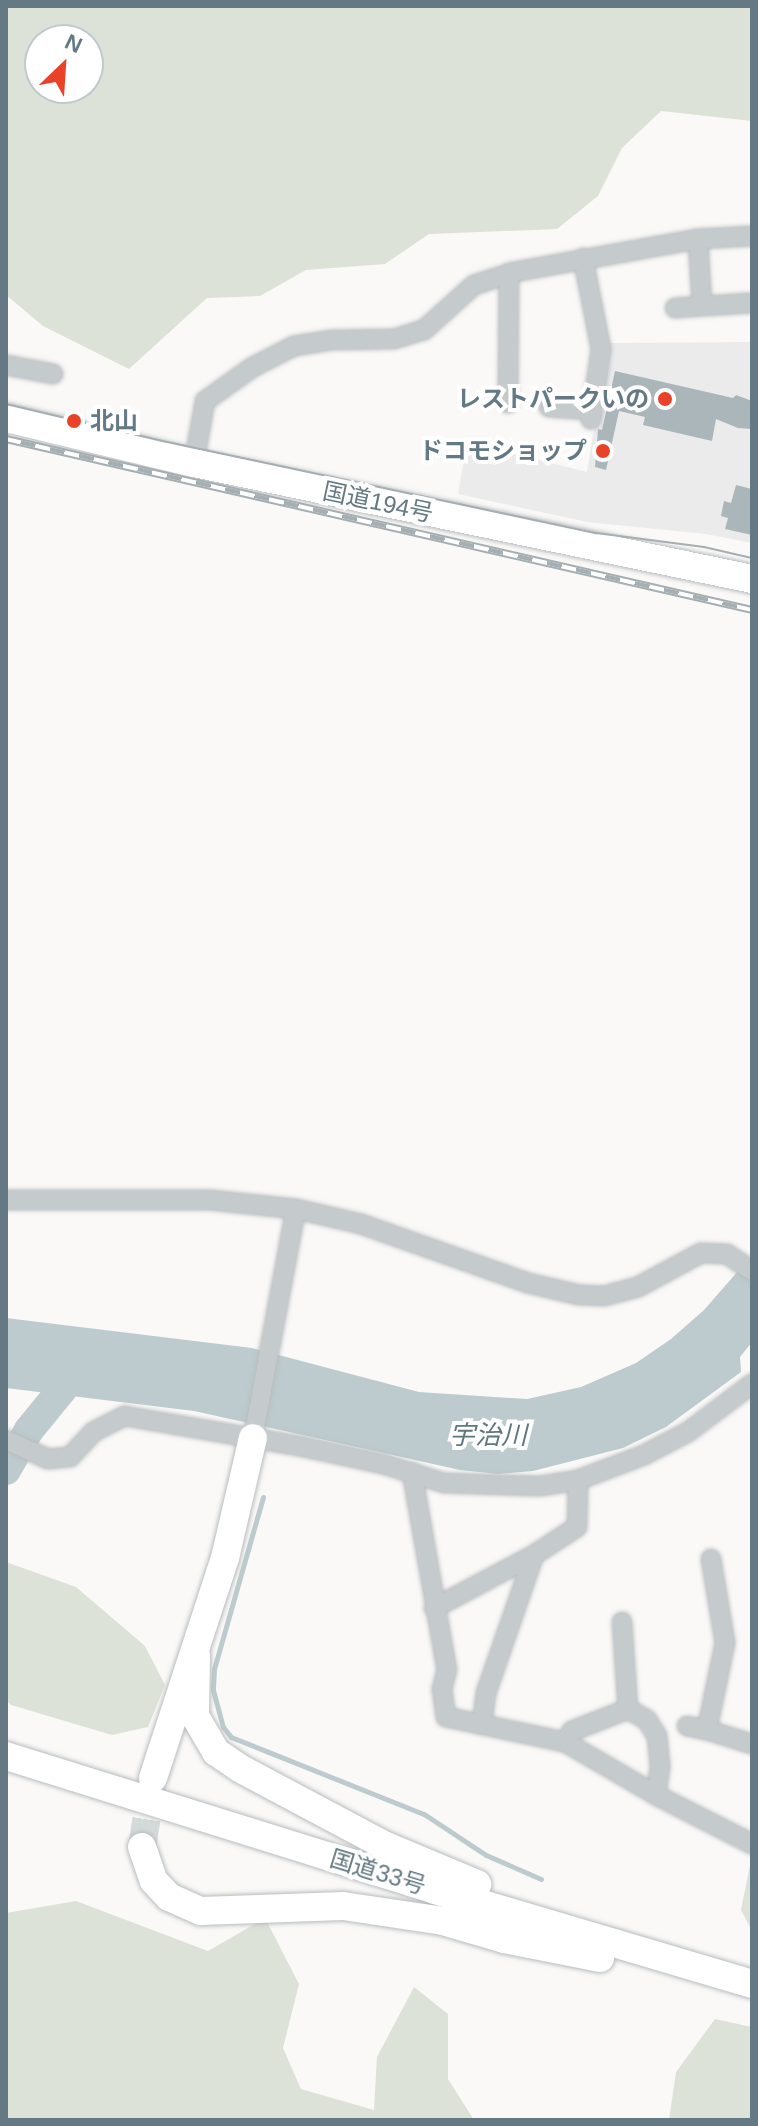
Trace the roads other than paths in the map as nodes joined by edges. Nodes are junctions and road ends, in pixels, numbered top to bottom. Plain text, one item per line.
1 (752, 236) edge
2 (698, 239) junction
3 (583, 258) junction
4 (509, 273) junction
5 (752, 303) edge
6 (702, 306) junction
7 (675, 308) dead end
8 (6, 365) edge
9 (53, 374) dead end
10 (508, 403) dead end
11 (549, 407) dead end
12 (6, 418) edge
13 (194, 463) junction
14 (752, 579) edge
15 (6, 1200) edge
16 (296, 1209) junction
17 (752, 1271) edge
18 (752, 1384) edge
19 (253, 1438) junction
20 (6, 1440) edge
21 (412, 1472) junction
22 (578, 1480) junction
23 (534, 1555) junction
24 (711, 1559) dead end
25 (434, 1608) junction
26 (622, 1622) dead end
27 (196, 1655) junction
28 (628, 1709) junction
29 (482, 1725) junction
30 (687, 1726) dead end
31 (707, 1730) junction
32 (565, 1742) junction
33 (752, 1744) edge
34 (6, 1756) edge
35 (153, 1778) tunnel mouth
36 (656, 1795) junction
37 (752, 1844) edge
38 (142, 1847) tunnel mouth
39 (586, 1934) junction
40 (752, 1984) edge
41 (752, 1993) edge

1 - 2 street
2 - 3 street
2 - 6 street
3 - 4 street
3 - 11 street
4 - 10 street
4 - 13 street
5 - 6 street
6 - 7 street
8 - 9 street
12 - 13 highway, 国道194号
13 - 14 highway, 国道194号
15 - 16 street
16 - 17 street
16 - 19 street
18 - 22 street
19 - 20 street
19 - 21 street
19 - 27 highway
21 - 22 street
21 - 25 street
22 - 23 street
23 - 25 street
23 - 29 street
24 - 31 street
25 - 29 street
26 - 28 street
27 - 35 highway
27 - 39 highway
28 - 32 street
28 - 36 street
29 - 32 street
30 - 31 street
31 - 33 street
32 - 36 street
34 - 39 highway, 国道33号
36 - 37 street
38 - 41 highway
39 - 40 highway, 国道33号

